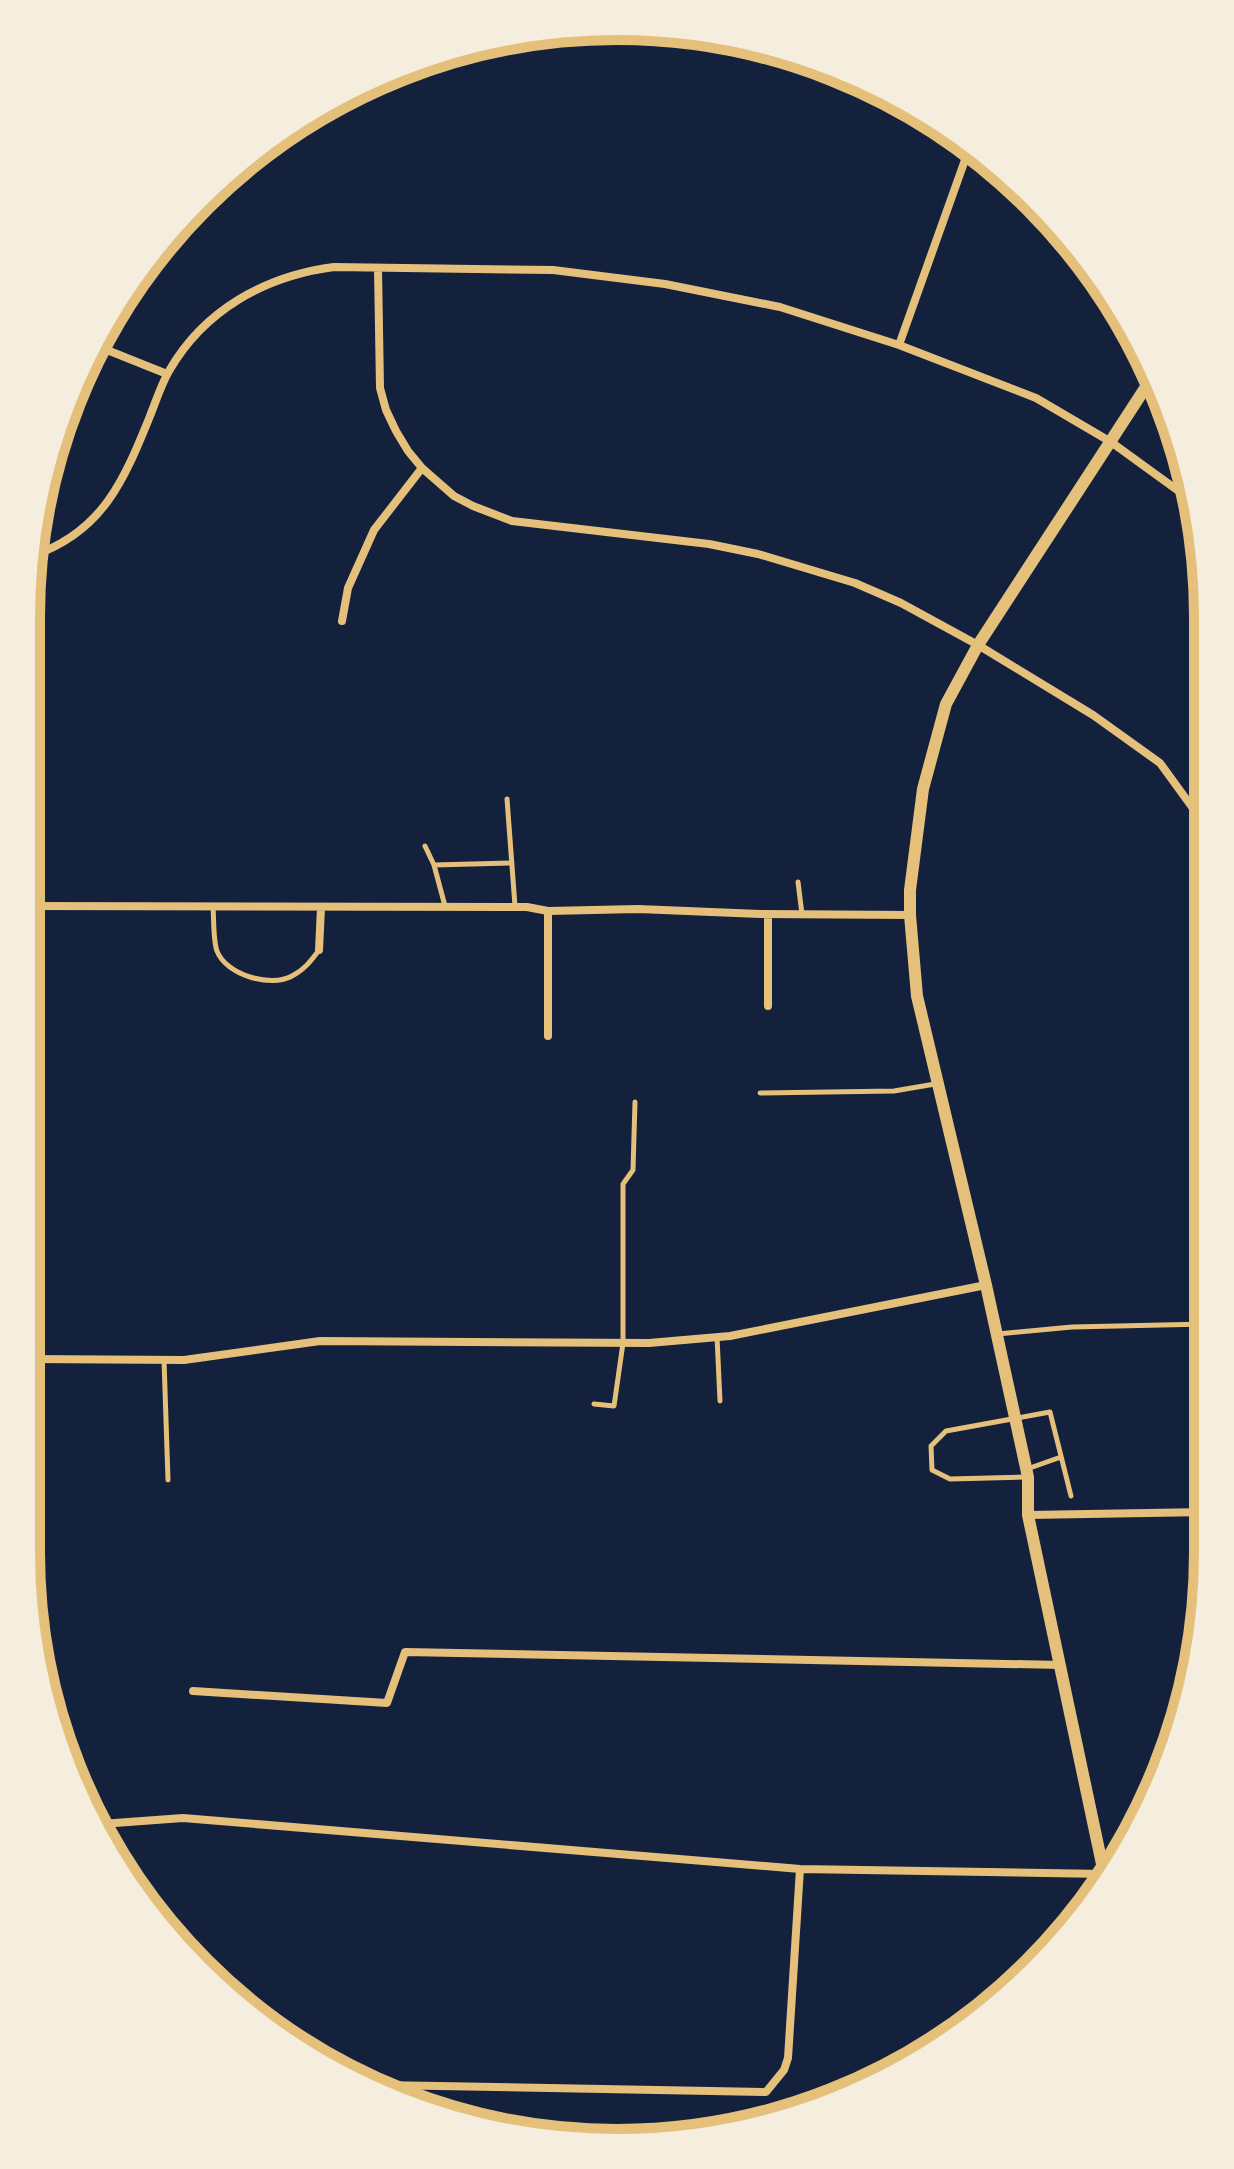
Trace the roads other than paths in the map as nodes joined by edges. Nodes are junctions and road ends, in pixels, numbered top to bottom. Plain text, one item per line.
1 (966, 157) edge
2 (378, 269) junction
3 (899, 345) junction
4 (106, 350) edge
5 (167, 374) junction
6 (1146, 387) edge
7 (1111, 442) junction
8 (422, 468) junction
9 (1180, 492) edge
10 (44, 551) edge
11 (342, 621) dead end
12 (978, 645) junction
13 (507, 799) dead end
14 (1194, 809) edge
15 (425, 846) dead end
16 (512, 863) junction
17 (434, 865) junction
18 (798, 882) dead end
19 (40, 906) edge
20 (213, 907) junction
21 (445, 907) junction
22 (515, 907) junction
23 (321, 908) junction
24 (548, 911) junction
25 (768, 914) junction
26 (802, 914) junction
27 (910, 915) junction
28 (319, 950) joint
29 (768, 1006) dead end
30 (548, 1036) dead end
31 (936, 1083) junction
32 (760, 1093) dead end
33 (635, 1102) dead end
34 (986, 1285) junction
35 (1194, 1324) edge
36 (997, 1334) junction
37 (717, 1337) junction
38 (623, 1343) junction
39 (40, 1359) edge
40 (164, 1360) junction
41 (720, 1401) dead end
42 (594, 1404) dead end
43 (1015, 1418) junction
44 (1061, 1457) junction
45 (1027, 1473) junction
46 (168, 1480) dead end
47 (1071, 1496) dead end
48 (1194, 1512) edge
49 (1028, 1515) junction
50 (1061, 1665) junction
51 (193, 1691) dead end
52 (108, 1823) edge
53 (1102, 1864) edge
54 (800, 1869) junction
55 (1094, 1878) edge
56 (410, 2090) edge

1 - 3 street
2 - 3 street
2 - 5 street
2 - 8 street
3 - 7 street
4 - 5 street
5 - 10 street
6 - 7 street
7 - 9 street
7 - 12 street
8 - 11 street
8 - 12 street
12 - 14 street
12 - 27 street
13 - 16 lane
15 - 17 lane
16 - 17 lane
16 - 22 lane
17 - 21 lane
18 - 26 lane
19 - 20 street
20 - 23 street
20 - 28 lane
21 - 22 street
21 - 23 street
22 - 24 street
23 - 28 street
24 - 25 street
24 - 30 street
25 - 26 street
25 - 29 street
26 - 27 street
27 - 31 street
31 - 32 lane
31 - 34 street
33 - 38 lane
34 - 36 street
34 - 37 street
35 - 36 lane
36 - 43 street
37 - 38 street
37 - 41 lane
38 - 40 street
38 - 42 lane
39 - 40 street
40 - 46 lane
43 - 44 lane
43 - 45 street
43 - 45 lane
44 - 45 lane
44 - 47 lane
45 - 49 street
48 - 49 street
49 - 50 street
50 - 51 street
50 - 53 street
52 - 54 street
54 - 55 street
54 - 56 street

